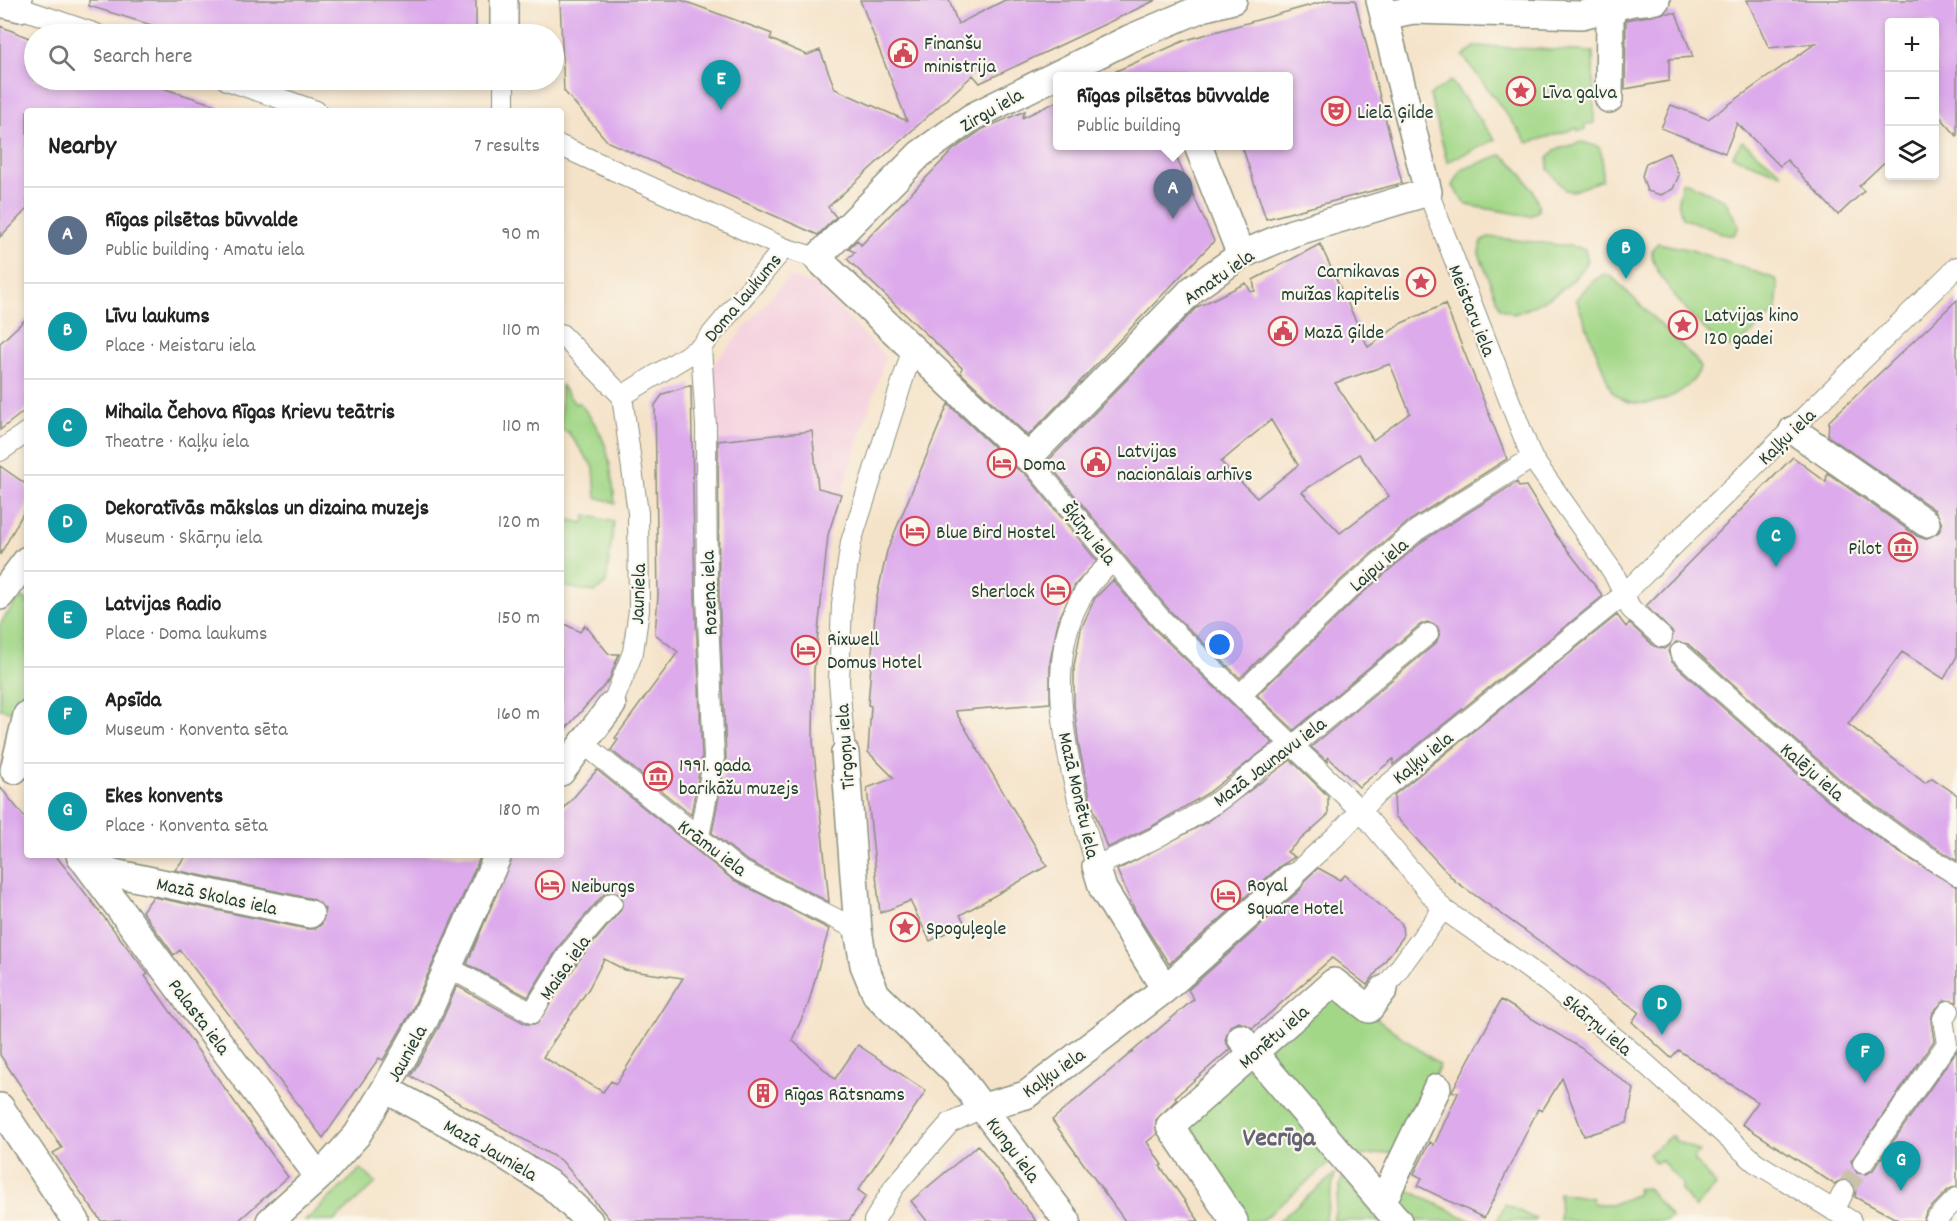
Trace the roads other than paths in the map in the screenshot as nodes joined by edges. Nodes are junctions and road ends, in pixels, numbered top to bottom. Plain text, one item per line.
1 (504, 0) edge
2 (1233, 0) edge
3 (1656, 0) edge
4 (1613, 3) edge
5 (14, 4) edge
6 (1382, 8) edge
7 (69, 24) edge
8 (504, 24) edge
9 (1059, 72) edge
10 (1053, 75) edge
11 (256, 90) edge
12 (504, 90) edge
13 (1609, 99) dead end
14 (307, 108) edge
15 (504, 108) edge
16 (564, 147) edge
17 (1200, 150) edge
18 (1428, 192) junction
19 (784, 248) junction
20 (1241, 255) junction
21 (817, 258) junction
22 (1957, 267) edge
23 (564, 337) edge
24 (701, 347) junction
25 (912, 351) junction
26 (622, 396) junction
27 (1793, 430) junction
28 (24, 434) edge
29 (0, 451) edge
30 (1028, 458) junction
31 (1532, 458) junction
32 (1926, 523) dead end
33 (1113, 562) junction
34 (24, 564) edge
35 (1623, 595) junction
36 (0, 596) edge
37 (1428, 634) dead end
38 (1662, 637) dead end
39 (1680, 653) dead end
40 (1241, 694) junction
41 (612, 705) joint
42 (24, 728) edge
43 (583, 743) junction
44 (1293, 746) junction
45 (845, 753) joint
46 (564, 768) edge
47 (14, 771) edge
48 (1361, 811) junction
49 (699, 837) junction
50 (497, 858) edge
51 (85, 862) edge
52 (1096, 866) junction
53 (1957, 875) edge
54 (1290, 878) joint
55 (612, 903) dead end
56 (1443, 909) junction
57 (310, 914) dead end
58 (858, 930) junction
59 (448, 968) junction
60 (1165, 989) junction
61 (1384, 989) joint
62 (1948, 1011) dead end
63 (1247, 1046) junction
64 (1437, 1088) dead end
65 (385, 1089) junction
66 (0, 1107) edge
67 (983, 1107) junction
68 (1863, 1164) tunnel mouth
69 (319, 1177) junction
70 (1844, 1191) tunnel mouth
71 (1957, 1198) edge
72 (1390, 1212) edge
73 (1842, 1216) edge
74 (76, 1221) edge
75 (270, 1221) edge
76 (589, 1221) edge
77 (874, 1221) edge
78 (1067, 1221) edge
79 (1234, 1221) edge
80 (1935, 1221) edge

1 - 8 street
2 - 9 street, Zirgu iela
3 - 4 street
4 - 6 street
4 - 13 street
5 - 7 street
6 - 18 street, Meistaru iela
10 - 21 street, Zirgu iela
11 - 14 street
12 - 15 street
16 - 19 street, Doma laukums
17 - 20 street
18 - 20 street, Amatu iela
18 - 31 street, Meistaru iela
19 - 21 street, Doma laukums
19 - 24 street, Doma laukums
20 - 30 street, Amatu iela
21 - 25 street, Šķūņu iela
22 - 27 street, Kaļķu iela
23 - 26 street
24 - 26 street, Doma laukums
24 - 49 street, Rozena iela
25 - 30 street, Šķūņu iela
25 - 45 street, Tirgoņu iela
26 - 41 street, Jauniela
27 - 32 street
27 - 35 street, Kaļķu iela
28 - 29 street
30 - 33 street, Šķūņu iela
31 - 35 street, Meistaru iela
31 - 40 street, Laipu iela
33 - 40 street, Šķūņu iela
33 - 52 street, Mazā Monētu iela
34 - 36 street
35 - 38 street
35 - 48 street, Kaļķu iela
37 - 44 street, Mazā Jaunavu iela
39 - 53 street, Kalēju iela
40 - 44 street, Šķūņu iela
41 - 43 street, Jauniela
42 - 47 street
43 - 46 street, Jauniela
43 - 49 street, Krāmu iela
44 - 48 street, Šķūņu iela
44 - 52 street, Mazā Jaunavu iela
45 - 58 street, Tirgoņu iela
48 - 54 street, Kaļķu iela
48 - 56 street, Skārņu iela
49 - 58 street, Krāmu iela
50 - 59 street, Jauniela
51 - 57 street, Mazā Skolas iela
51 - 69 street, Palasta iela
52 - 60 street, Mazā Monētu iela
54 - 60 street, Kaļķu iela
55 - 59 street, Maisa iela
56 - 61 street, Monētu iela
56 - 73 street, Skārņu iela
58 - 67 street, Tirgoņu iela
59 - 65 street, Jauniela
60 - 67 street, Kaļķu iela
61 - 63 street, Monētu iela
62 - 68 street
63 - 72 street
63 - 79 street, Monētu iela
64 - 72 street
65 - 69 street, Jauniela
65 - 76 street, Mazā Jauniela
66 - 74 street
67 - 77 street, Kaļķu iela
67 - 78 street, Kungu iela
69 - 75 street, Jauniela
70 - 73 street
71 - 80 street

